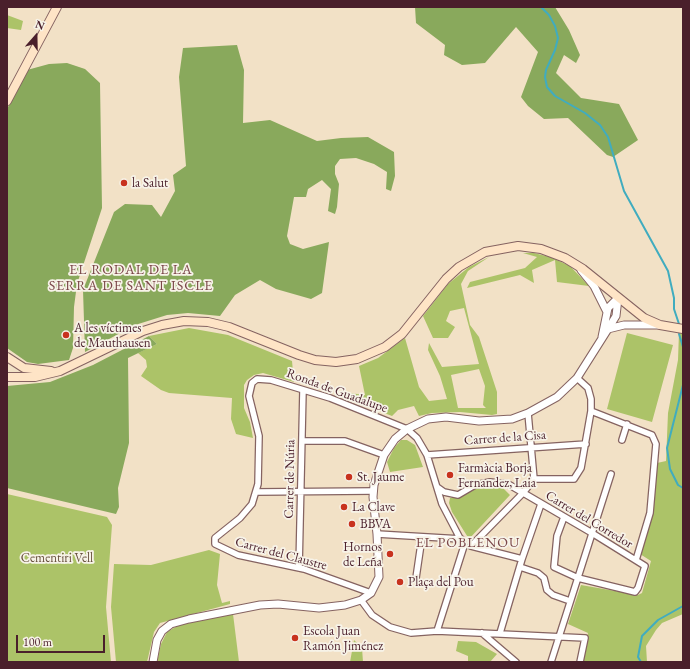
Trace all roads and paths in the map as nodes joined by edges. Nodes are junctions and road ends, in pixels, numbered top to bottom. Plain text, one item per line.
1 (57, 7) edge
2 (7, 102) edge
3 (576, 264) junction
4 (618, 298) junction
5 (607, 312) junction
6 (660, 324) junction
7 (608, 329) junction
8 (683, 329) edge
9 (601, 339) junction
10 (7, 357) edge
11 (60, 371) junction
12 (7, 377) edge
13 (577, 378) junction
14 (303, 390) junction
15 (591, 411) junction
16 (528, 413) junction
17 (627, 424) junction
18 (408, 429) junction
19 (622, 440) dead end
20 (302, 441) junction
21 (586, 444) junction
22 (531, 448) junction
23 (384, 455) junction
24 (427, 455) junction
25 (611, 474) dead end
26 (534, 479) junction
27 (436, 486) junction
28 (373, 491) junction
29 (256, 492) junction
30 (301, 492) junction
31 (523, 493) junction
32 (541, 504) junction
33 (564, 517) junction
34 (592, 533) junction
35 (377, 534) junction
36 (422, 537) junction
37 (461, 539) junction
38 (522, 559) junction
39 (636, 560) junction
40 (520, 567) junction
41 (299, 568) junction
42 (416, 578) dead end
43 (578, 578) junction
44 (371, 593) junction
45 (361, 600) junction
46 (570, 601) junction
47 (437, 631) junction
48 (482, 633) junction
49 (500, 633) junction
50 (559, 636) junction
51 (153, 662) edge
52 (516, 662) edge
53 (551, 662) edge
54 (580, 662) edge

1 - 2 main road
3 - 4 main road
3 - 5 street
3 - 11 main road
4 - 5 street
4 - 6 main road
4 - 7 street
5 - 9 street
6 - 7 street
6 - 8 main road
7 - 9 street
9 - 13 street
10 - 11 main road
11 - 12 main road
13 - 15 street
13 - 16 street
14 - 18 street, Ronda de Guadalupe
14 - 20 street, Carrer de Núria
14 - 29 street, Ronda de Guadalupe
15 - 17 street
15 - 21 street
16 - 18 street
16 - 22 street
17 - 19 street
17 - 39 street
18 - 23 street
18 - 24 street
20 - 23 street
20 - 30 street, Carrer de Núria
21 - 22 street, Carrer de la Cisa
21 - 26 street
22 - 24 street, Carrer de la Cisa
22 - 26 street
23 - 28 street
24 - 27 street
25 - 34 street
26 - 31 street
27 - 31 street, Carrer del Corredor
27 - 37 street
28 - 30 street
28 - 35 street
29 - 30 street
29 - 41 street, Carrer del Claustre
30 - 41 street, Carrer de Núria
31 - 32 street, Carrer del Corredor
31 - 38 street
32 - 33 street, Carrer del Corredor
32 - 38 street
33 - 34 street, Carrer del Corredor
33 - 43 street
34 - 39 street, Carrer del Corredor
34 - 43 street
35 - 36 street
35 - 44 street
36 - 37 street
36 - 42 street
37 - 47 street
38 - 40 street
39 - 43 street, Carrer del Corredor
40 - 46 street
40 - 49 street
41 - 44 street, Carrer del Claustre
43 - 46 street
44 - 45 street
45 - 47 street
45 - 51 street
46 - 50 street
47 - 48 street
48 - 49 street
48 - 52 street
49 - 50 street
50 - 53 street
50 - 54 street

